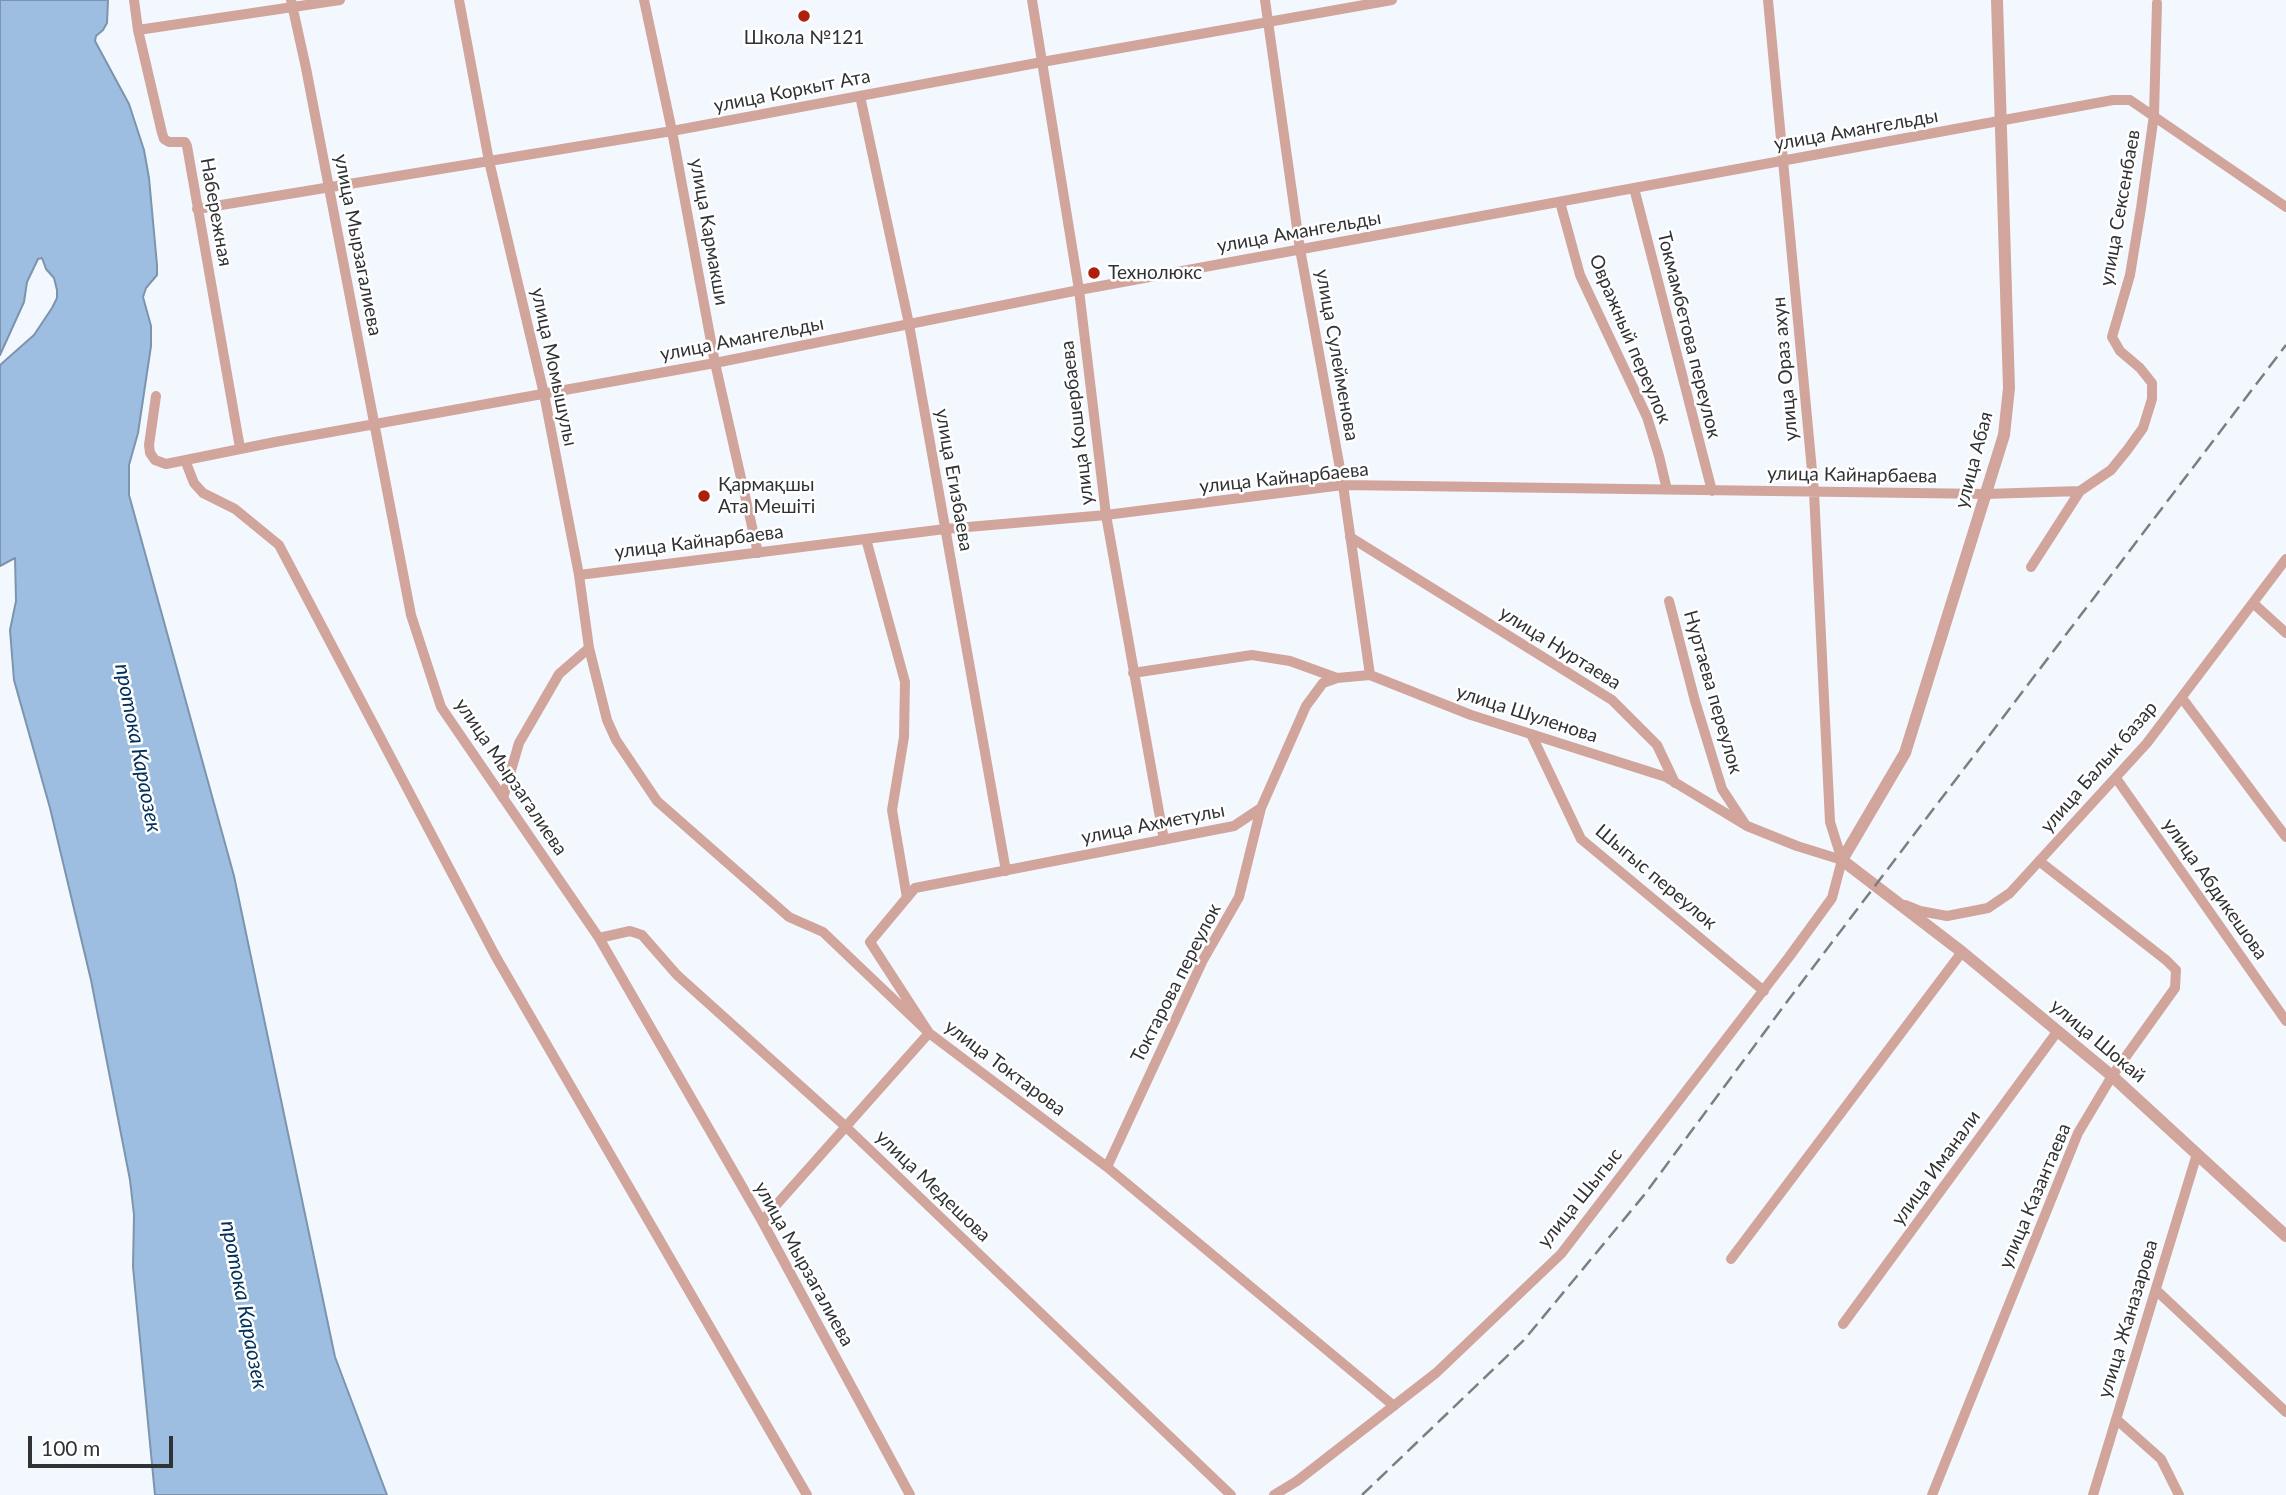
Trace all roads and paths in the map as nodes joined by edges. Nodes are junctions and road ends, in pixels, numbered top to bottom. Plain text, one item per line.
1 (134, 0) edge
2 (340, 0) edge
3 (459, 0) edge
4 (644, 0) edge
5 (1032, 0) edge
6 (1265, 0) edge
7 (1392, 0) edge
8 (1768, 0) edge
9 (1997, 0) edge
10 (291, 3) edge
11 (2157, 4) dead end
12 (1268, 21) junction
13 (138, 30) junction
14 (1042, 62) junction
15 (860, 96) junction
16 (2154, 115) junction
17 (2001, 121) junction
18 (673, 131) junction
19 (489, 161) junction
20 (1784, 161) junction
21 (328, 187) junction
22 (1634, 188) junction
23 (1560, 202) junction
24 (2286, 207) edge
25 (197, 209) junction
26 (1300, 249) junction
27 (1079, 290) junction
28 (909, 324) junction
29 (715, 363) junction
30 (544, 394) junction
31 (156, 396) dead end
32 (375, 424) junction
33 (240, 448) junction
34 (185, 460) junction
35 (1343, 485) junction
36 (1667, 490) junction
37 (1712, 491) junction
38 (2080, 491) junction
39 (1814, 492) junction
40 (1986, 494) junction
41 (1106, 515) junction
42 (945, 529) junction
43 (1350, 537) junction
44 (866, 539) junction
45 (758, 553) junction
46 (2286, 559) edge
47 (2031, 567) dead end
48 (579, 575) junction
49 (1669, 601) dead end
50 (2253, 603) junction
51 (2286, 633) edge
52 (589, 648) junction
53 (1133, 673) junction
54 (1370, 675) junction
55 (1336, 678) junction
56 (2182, 698) junction
57 (1531, 734) junction
58 (616, 740) joint
59 (2116, 778) junction
60 (1675, 783) junction
61 (503, 798) junction
62 (1261, 808) junction
63 (1747, 826) junction
64 (2286, 837) edge
65 (1164, 840) junction
66 (1842, 860) junction
67 (2039, 861) junction
68 (1006, 871) junction
69 (907, 898) junction
70 (1891, 898) junction
71 (598, 938) junction
72 (1962, 952) junction
73 (1764, 991) junction
74 (2286, 1021) edge
75 (2057, 1032) junction
76 (929, 1033) junction
77 (2112, 1076) junction
78 (845, 1126) junction
79 (2197, 1154) junction
80 (1107, 1167) junction
81 (762, 1221) junction
82 (2286, 1236) edge
83 (1731, 1259) dead end
84 (2155, 1290) junction
85 (1843, 1324) dead end
86 (1394, 1406) junction
87 (2286, 1412) edge
88 (2116, 1419) junction
89 (807, 1495) edge
90 (910, 1495) edge
91 (1231, 1495) edge
92 (1274, 1495) edge
93 (1932, 1495) edge
94 (2094, 1495) edge
95 (2179, 1495) edge

1 - 13 street, Набережная
2 - 10 street
3 - 19 street, улица Момышулы
4 - 18 street, улица Кармакши
5 - 14 street, улица Кошербаева
6 - 12 street, улица Сулейменова
7 - 12 street, улица Коркыт Ата
8 - 20 street, улица Ораз ахун
9 - 17 street, улица Абая
10 - 13 street
10 - 21 street, улица Мырзагалиева
11 - 16 street, улица Сексенбаев
12 - 14 street, улица Коркыт Ата
12 - 26 street, улица Сулейменова
13 - 25 street, Набережная
14 - 15 street, улица Коркыт Ата
14 - 27 street, улица Кошербаева
15 - 18 street, улица Коркыт Ата
15 - 28 street, улица Егизбаева
16 - 17 street, улица Амангельды
16 - 24 street, улица Амангельды
16 - 38 street, улица Сексенбаев
17 - 20 street, улица Амангельды
17 - 40 street, улица Абая
18 - 19 street, улица Коркыт Ата
18 - 29 street, улица Кармакши
19 - 21 street, улица Коркыт Ата
19 - 30 street, улица Момышулы
20 - 22 street, улица Амангельды
20 - 39 street, улица Ораз ахун
21 - 25 street, улица Коркыт Ата
21 - 32 street, улица Мырзагалиева
22 - 23 street, улица Амангельды
22 - 37 street, Токмамбетова переулок
23 - 26 street, улица Амангельды
23 - 36 street, Овражный переулок
25 - 33 street, Набережная
26 - 27 street, улица Амангельды
26 - 35 street, улица Сулейменова
27 - 28 street, улица Амангельды
27 - 41 street, улица Кошербаева
28 - 29 street, улица Амангельды
28 - 42 street, улица Егизбаева
29 - 30 street, улица Амангельды
29 - 45 street, улица Кармакши
30 - 32 street, улица Амангельды
30 - 48 street, улица Момышулы
31 - 34 street, улица Амангельды
32 - 33 street, улица Амангельды
32 - 61 street, улица Мырзагалиева
33 - 34 street, улица Амангельды
34 - 89 street
35 - 36 street, улица Кайнарбаева
35 - 41 street, улица Кайнарбаева
35 - 43 street, улица Сулейменова
36 - 37 street, улица Кайнарбаева
37 - 39 street, улица Кайнарбаева
38 - 40 street, улица Кайнарбаева
38 - 47 street, улица Сексенбаев
39 - 40 street, улица Кайнарбаева
39 - 66 street, улица Ораз ахун
40 - 66 street, улица Абая
41 - 42 street, улица Кайнарбаева
41 - 53 street, улица Кошербаева
42 - 44 street, улица Кайнарбаева
42 - 68 street, улица Егизбаева
43 - 54 street, улица Сулейменова
43 - 60 street, улица Нуртаева
44 - 45 street, улица Кайнарбаева
44 - 69 street
45 - 48 street, улица Кайнарбаева
46 - 50 street, улица Балык базар
48 - 52 street, улица Момышулы
49 - 63 street, Нуртаева переулок
50 - 51 street
50 - 56 street, улица Балык базар
52 - 58 street, улица Момышулы
52 - 61 street
53 - 55 street
53 - 65 street, улица Кошербаева
54 - 55 street
54 - 57 street, улица Шуленова
55 - 62 street
56 - 59 street, улица Балык базар
56 - 64 street
57 - 60 street, улица Шуленова
57 - 73 street, Шыгыс переулок
58 - 76 street, улица Токтарова
59 - 67 street, улица Балык базар
59 - 74 street, улица Абдикешова
60 - 63 street
61 - 71 street, улица Мырзагалиева
62 - 65 street, улица Ахметулы
62 - 80 street, Токтарова переулок
63 - 66 street
65 - 68 street, улица Ахметулы
66 - 70 street, улица Шокай
66 - 73 street, улица Шыгыс
67 - 70 street, улица Балык базар
67 - 77 street, улица Казантаева
68 - 69 street, улица Ахметулы
69 - 76 street, улица Ахметулы
70 - 72 street, улица Шокай
71 - 78 street, улица Медешова
71 - 81 street, улица Мырзагалиева
72 - 75 street, улица Шокай
72 - 83 street
73 - 86 street, улица Шыгыс
75 - 77 street, улица Шокай
75 - 85 street, улица Иманали
76 - 78 street
76 - 80 street, улица Токтарова
77 - 79 street, улица Шокай
77 - 93 street, улица Казантаева
78 - 81 street
78 - 91 street, улица Медешова
79 - 82 street, улица Шокай
79 - 84 street, улица Жаназарова
80 - 86 street, улица Токтарова
81 - 90 street, улица Мырзагалиева
84 - 87 street
84 - 88 street, улица Жаназарова
86 - 92 street, улица Шыгыс
88 - 94 street, улица Жаназарова
88 - 95 street

